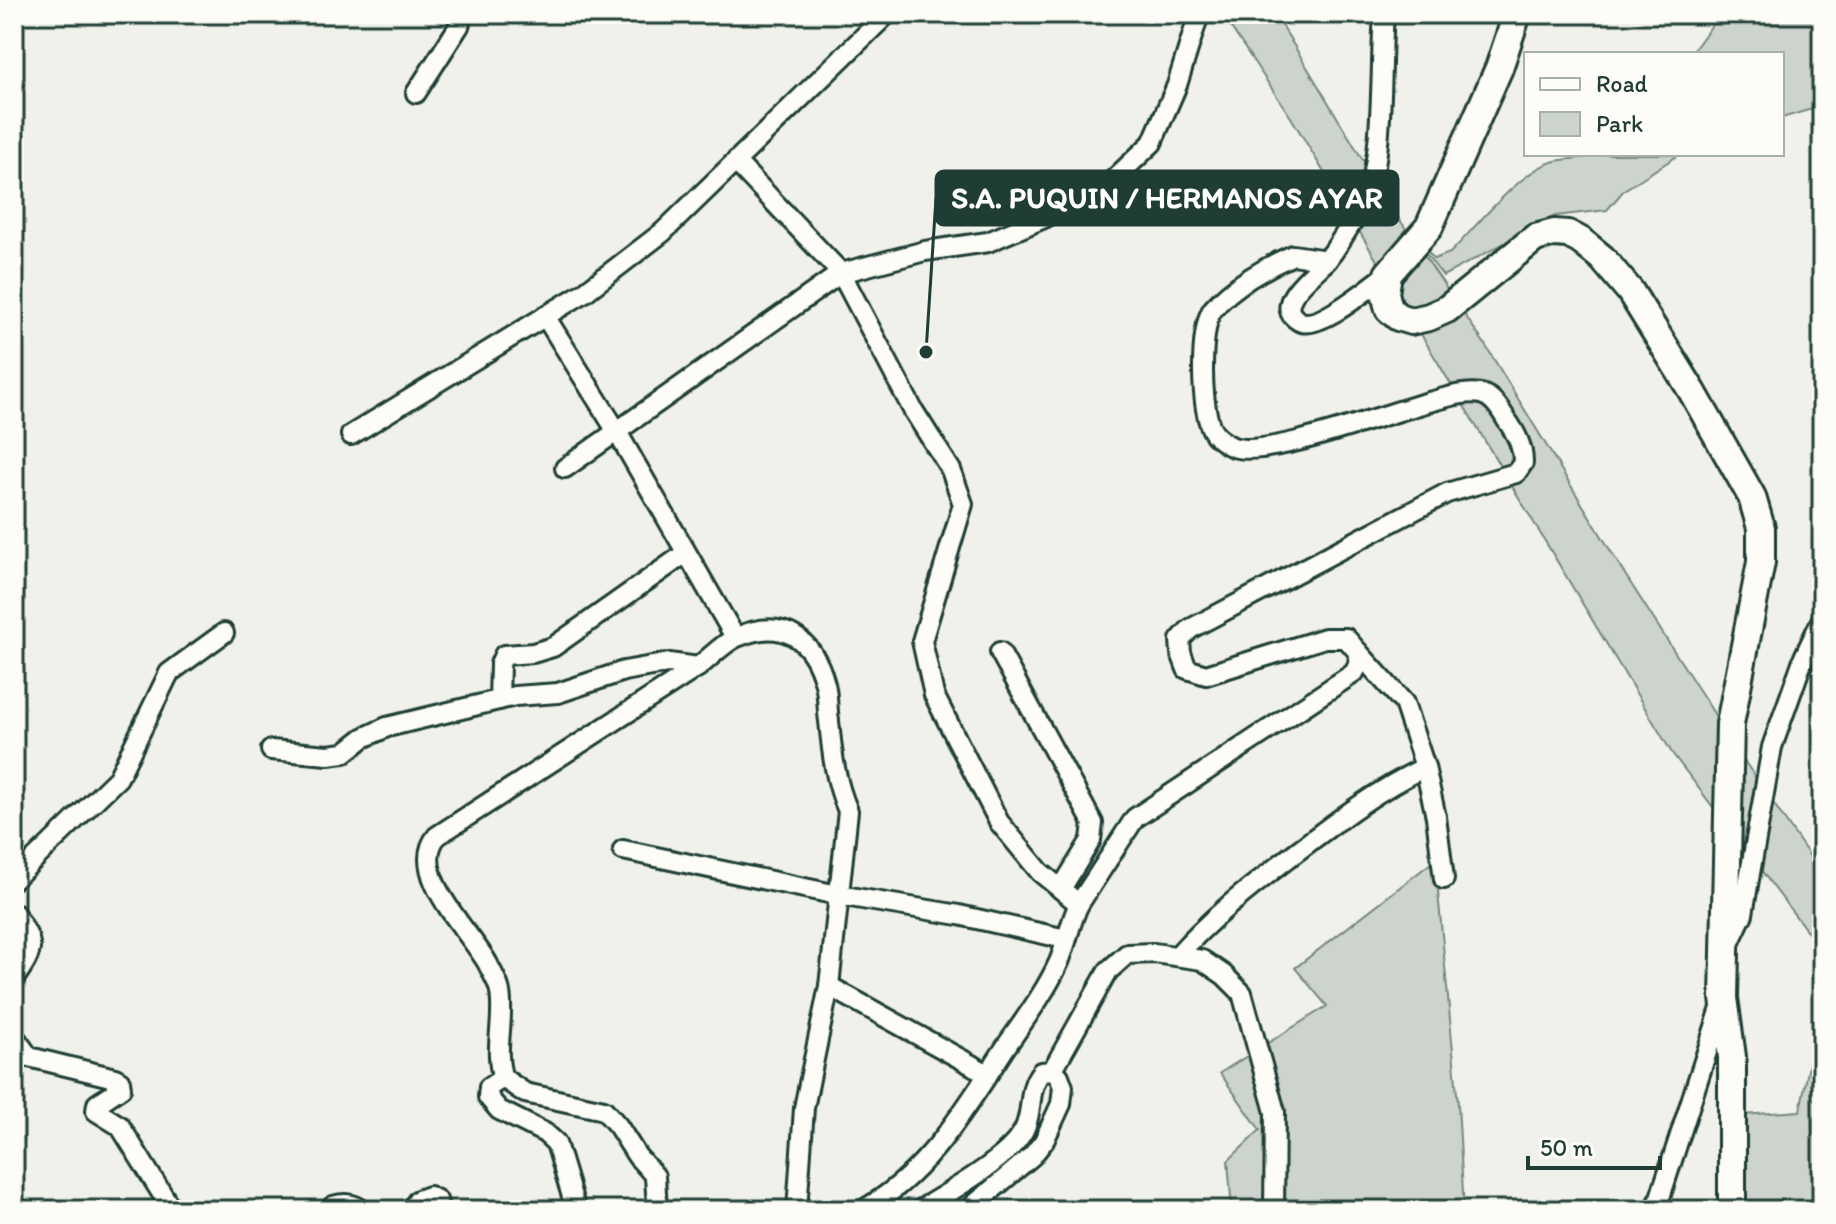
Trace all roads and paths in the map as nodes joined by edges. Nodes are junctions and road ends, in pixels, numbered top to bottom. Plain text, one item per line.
1 (462, 14) edge
2 (887, 14) edge
3 (1199, 14) edge
4 (1384, 14) edge
5 (1517, 14) edge
6 (416, 93) dead end
7 (736, 162) junction
8 (1327, 260) junction
9 (841, 273) junction
10 (1388, 274) junction
11 (545, 316) junction
12 (616, 430) junction
13 (351, 435) dead end
14 (565, 468) dead end
15 (686, 553) junction
16 (1822, 619) edge
17 (224, 633) dead end
18 (735, 637) junction
19 (1000, 652) dead end
20 (1359, 653) junction
21 (698, 667) junction
22 (499, 700) junction
23 (271, 750) dead end
24 (1425, 767) junction
25 (623, 850) dead end
26 (14, 879) edge
27 (1444, 879) dead end
28 (1061, 889) junction
29 (838, 895) junction
30 (1079, 904) junction
31 (14, 913) edge
32 (1066, 939) junction
33 (1726, 952) junction
34 (1178, 955) junction
35 (14, 979) edge
36 (829, 986) junction
37 (1724, 998) junction
38 (14, 1036) edge
39 (1052, 1071) junction
40 (988, 1074) junction
41 (503, 1078) junction
42 (172, 1210) edge
43 (330, 1210) edge
44 (362, 1210) edge
45 (411, 1210) edge
46 (439, 1210) edge
47 (576, 1210) edge
48 (657, 1210) edge
49 (797, 1210) edge
50 (863, 1210) edge
51 (920, 1210) edge
52 (968, 1210) edge
53 (1274, 1210) edge
54 (1656, 1210) edge
55 (1732, 1210) edge

1 - 6 street
2 - 7 street
3 - 9 street
4 - 8 street
5 - 10 street
7 - 9 street
7 - 11 street
8 - 10 street
8 - 20 street
9 - 12 street
9 - 28 street
10 - 33 street
11 - 12 street
11 - 13 street
12 - 14 street
12 - 15 street
15 - 18 street
15 - 22 street
16 - 33 street
17 - 26 street
18 - 21 street
18 - 29 street
19 - 28 street
20 - 24 street
20 - 30 street
21 - 22 street
21 - 41 street
22 - 23 street
24 - 27 street
24 - 34 street
25 - 29 street
28 - 30 street
29 - 32 street
29 - 36 street
30 - 32 street
31 - 35 street
32 - 40 street
33 - 37 street
34 - 39 street
34 - 53 street
36 - 40 street
36 - 49 street
37 - 54 street
37 - 55 street
38 - 42 street
39 - 51 street
39 - 52 street
40 - 50 street
41 - 47 street
41 - 48 street
43 - 44 street
45 - 46 street

